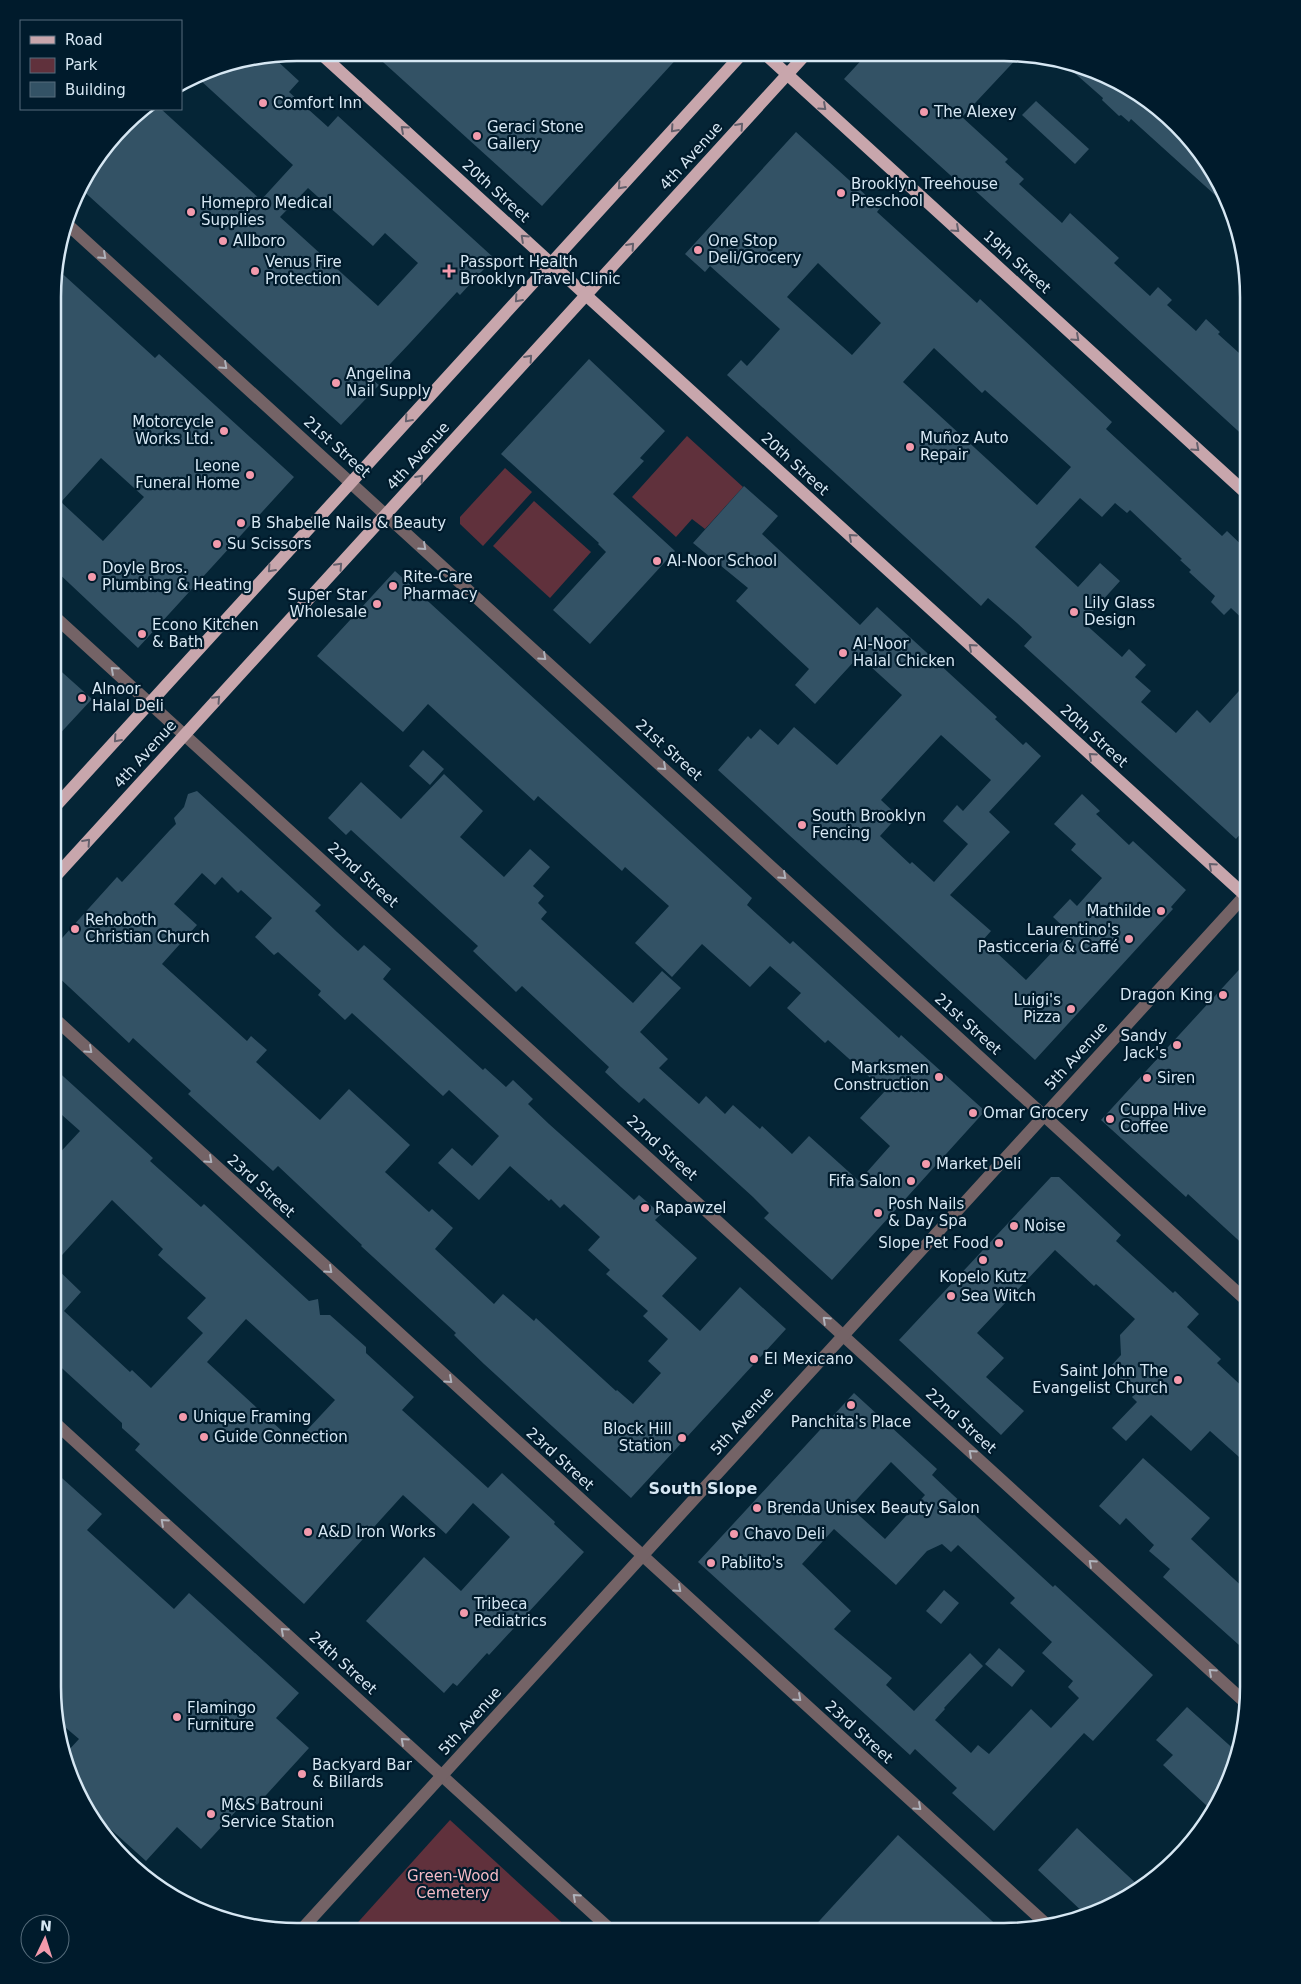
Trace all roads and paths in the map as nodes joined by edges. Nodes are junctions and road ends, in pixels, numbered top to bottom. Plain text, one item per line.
1 (329, 61) edge
2 (736, 61) edge
3 (772, 61) edge
4 (799, 61) edge
5 (787, 74) junction
6 (72, 228) edge
7 (551, 263) junction
8 (586, 295) junction
9 (351, 482) junction
10 (1240, 488) edge
11 (387, 514) junction
12 (61, 622) edge
13 (150, 702) junction
14 (184, 735) junction
15 (61, 800) edge
16 (61, 870) edge
17 (1240, 889) edge
18 (1240, 903) edge
19 (61, 1023) edge
20 (1044, 1115) junction
21 (1240, 1295) edge
22 (843, 1335) junction
23 (61, 1428) edge
24 (642, 1556) junction
25 (1239, 1697) edge
26 (442, 1775) junction
27 (1041, 1920) edge
28 (307, 1923) edge
29 (604, 1923) edge

7 -> 1 main road, 20th Street
2 -> 7 main road, 4th Avenue
3 - 5 main road, 19th Street
4 - 5 main road, 4th Avenue
8 -> 5 main road, 4th Avenue
5 -> 10 main road, 19th Street
6 -> 9 street, 21st Street
7 - 8 main road, 20th Street
7 -> 9 main road, 4th Avenue
11 -> 8 main road, 4th Avenue
17 -> 8 main road, 20th Street
9 - 11 street, 21st Street
9 -> 13 main road, 4th Avenue
14 -> 11 main road, 4th Avenue
11 -> 20 street, 21st Street
13 -> 12 street, 22nd Street
13 - 14 street, 22nd Street
13 -> 15 main road, 4th Avenue
16 -> 14 main road, 4th Avenue
22 -> 14 street, 22nd Street
18 - 20 street, 5th Avenue
19 -> 24 street, 23rd Street
20 - 21 street, 21st Street
20 - 22 street, 5th Avenue
22 - 24 street, 5th Avenue
25 -> 22 street, 22nd Street
26 -> 23 street, 24th Street
24 - 26 street, 5th Avenue
24 -> 27 street, 23rd Street
26 - 28 street, 5th Avenue
29 -> 26 street, 24th Street

